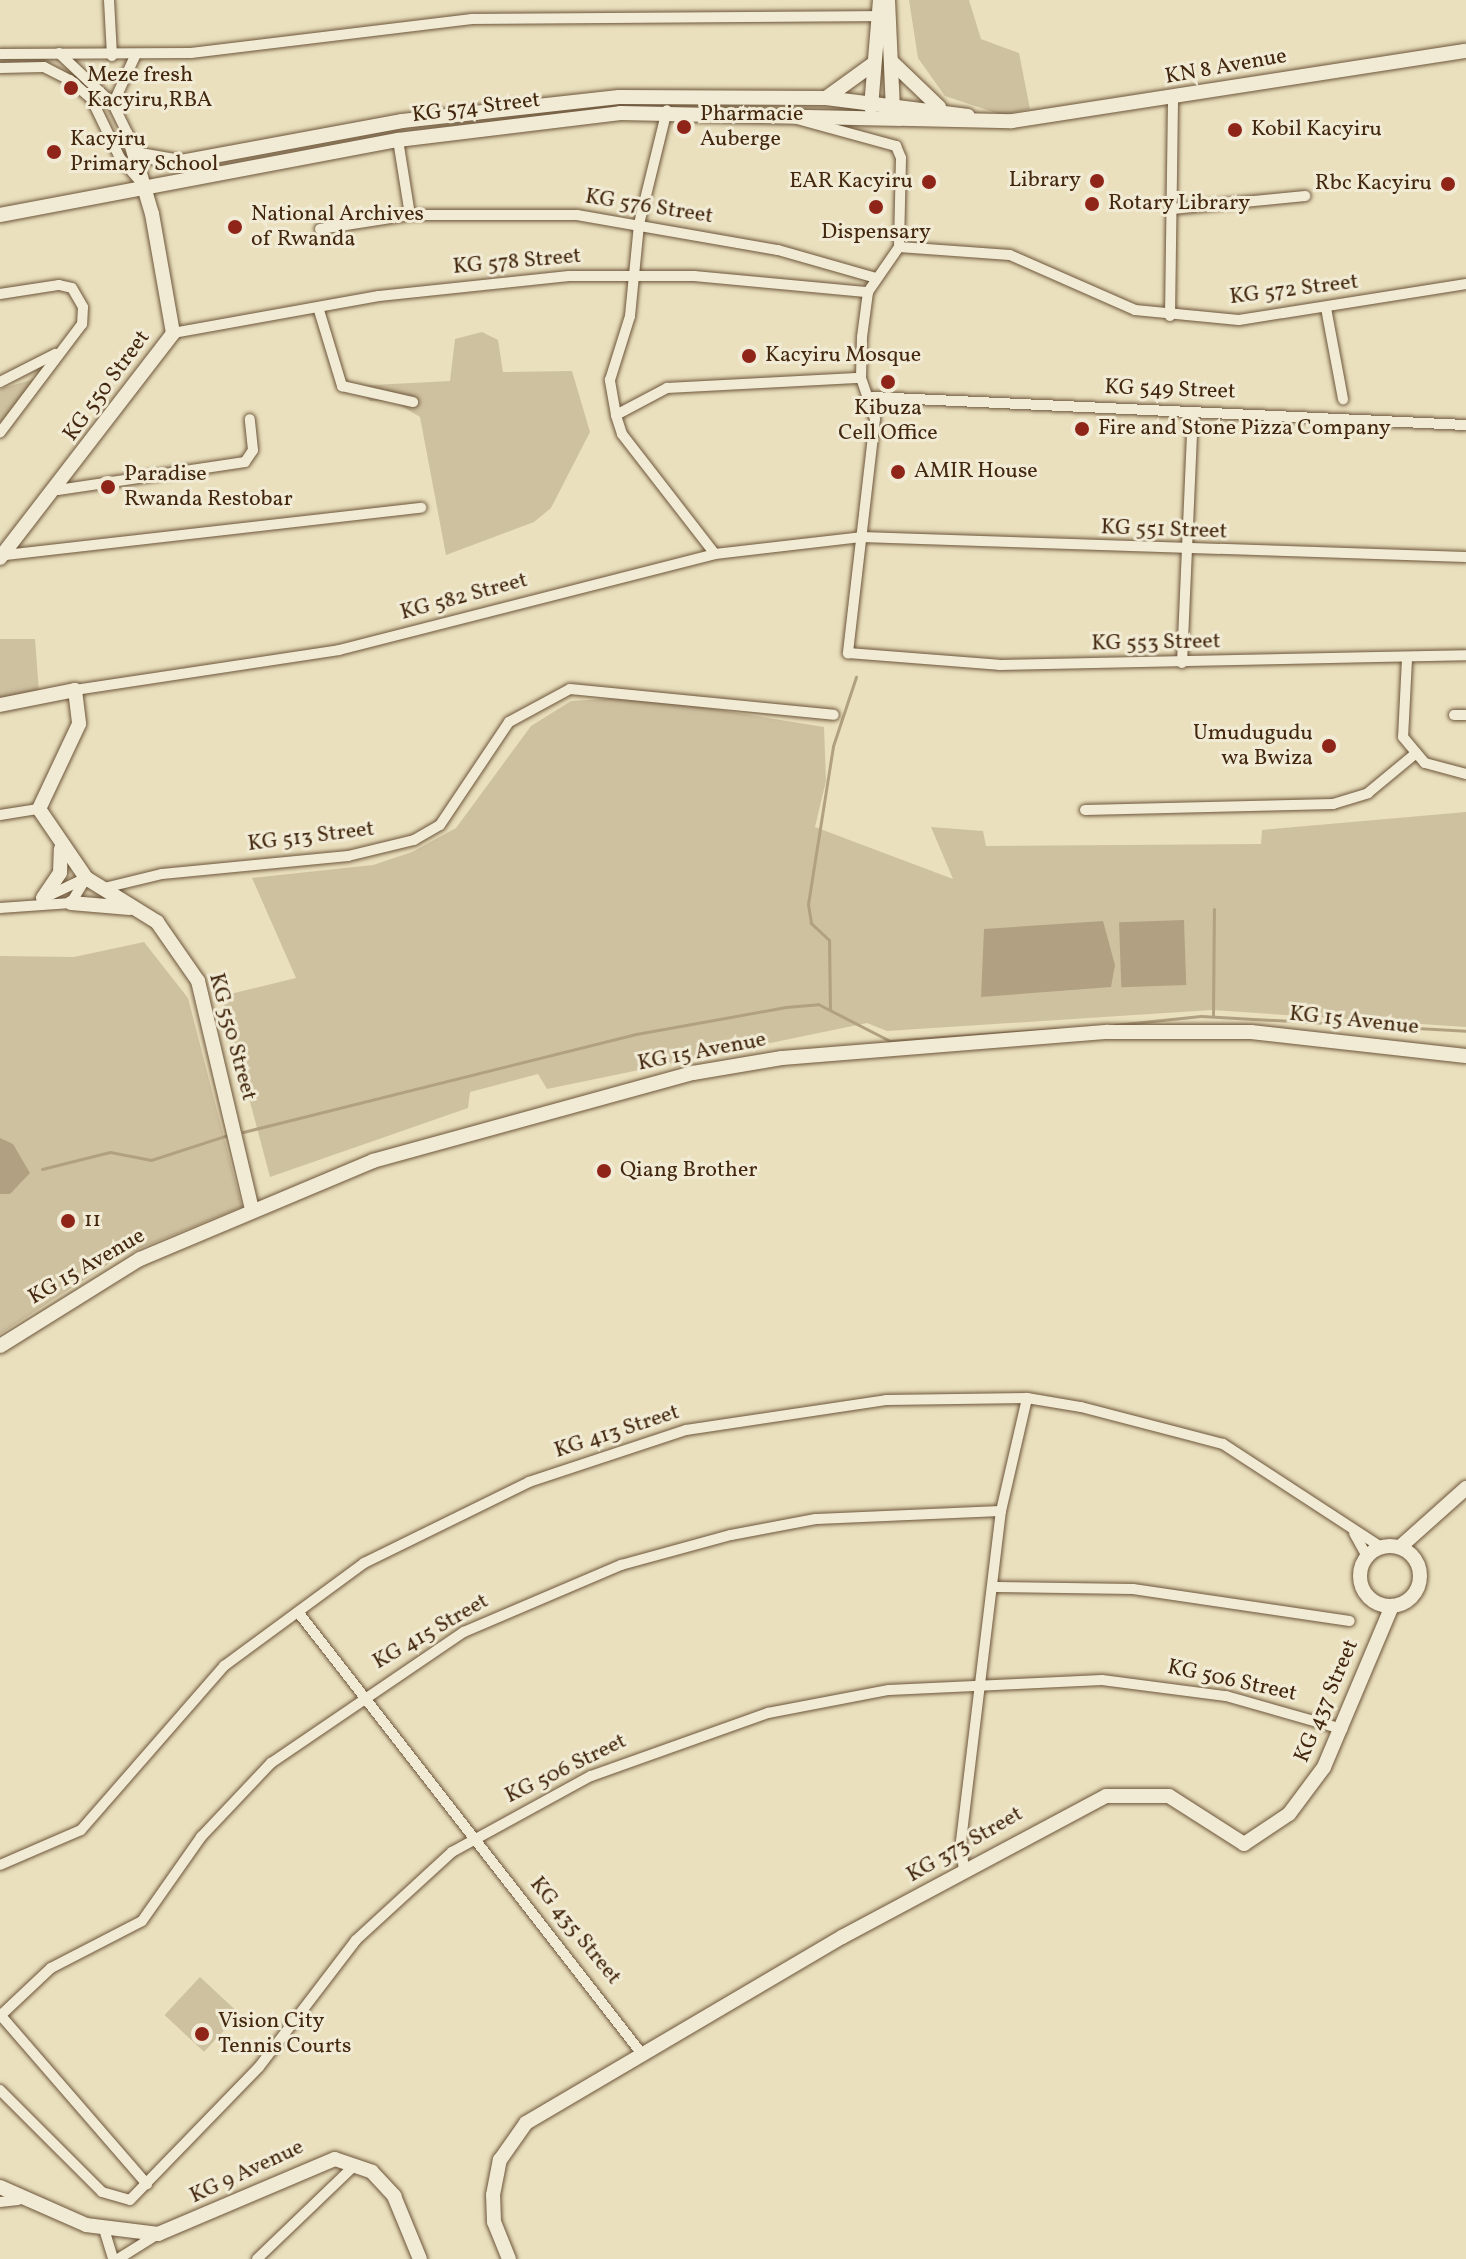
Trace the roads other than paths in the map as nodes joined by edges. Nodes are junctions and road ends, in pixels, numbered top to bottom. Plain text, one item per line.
1 (109, 0) edge
2 (880, 0) edge
3 (888, 0) edge
4 (883, 16) junction
5 (1466, 51) edge
6 (59, 53) junction
7 (0, 54) edge
8 (112, 56) junction
9 (135, 56) junction
10 (893, 63) junction
11 (873, 64) junction
12 (0, 68) edge
13 (619, 97) junction
14 (826, 98) junction
15 (1173, 98) junction
16 (113, 104) junction
17 (939, 107) junction
18 (871, 108) junction
19 (893, 109) junction
20 (667, 110) junction
21 (779, 112) junction
22 (620, 113) junction
23 (479, 114) junction
24 (992, 122) junction
25 (481, 131) junction
26 (398, 140) junction
27 (135, 149) junction
28 (181, 162) junction
29 (144, 185) junction
30 (1305, 196) dead end
31 (1172, 209) junction
32 (0, 215) edge
33 (410, 215) junction
34 (639, 224) junction
35 (320, 229) dead end
36 (899, 247) junction
37 (634, 273) junction
38 (876, 278) junction
39 (1466, 284) edge
40 (868, 292) junction
41 (0, 294) edge
42 (318, 307) junction
43 (1326, 308) junction
44 (1170, 316) junction
45 (173, 333) junction
46 (58, 353) junction
47 (861, 378) junction
48 (0, 382) edge
49 (872, 397) junction
50 (1343, 399) dead end
51 (413, 402) dead end
52 (1193, 412) junction
53 (616, 415) junction
54 (250, 419) dead end
55 (1466, 425) edge
56 (0, 433) edge
57 (58, 490) junction
58 (421, 508) dead end
59 (861, 537) junction
60 (1187, 552) junction
61 (715, 554) junction
62 (3, 557) edge
63 (1466, 557) edge
64 (1466, 655) edge
65 (1407, 659) junction
66 (1182, 663) junction
67 (75, 690) junction
68 (0, 705) edge
69 (834, 715) dead end
70 (1415, 754) junction
71 (1466, 774) edge
72 (39, 809) junction
73 (1085, 810) dead end
74 (0, 815) edge
75 (61, 849) junction
76 (86, 878) junction
77 (104, 888) junction
78 (38, 901) junction
79 (71, 903) junction
80 (0, 908) edge
81 (146, 913) junction
82 (1466, 1056) edge
83 (252, 1210) junction
84 (0, 1346) edge
85 (1027, 1398) junction
86 (1466, 1488) edge
87 (1001, 1511) junction
88 (1421, 1527) junction
89 (1351, 1528) junction
90 (1381, 1547) junction
91 (1400, 1547) junction
92 (1367, 1556) junction
93 (1414, 1557) junction
94 (997, 1587) junction
95 (1376, 1603) junction
96 (1392, 1606) junction
97 (298, 1612) junction
98 (1350, 1621) dead end
99 (1383, 1626) junction
100 (982, 1682) junction
101 (362, 1696) junction
102 (1342, 1729) junction
103 (1310, 1793) joint
104 (476, 1838) junction
105 (0, 1865) edge
106 (964, 1873) junction
107 (2, 2017) edge
108 (642, 2054) junction
109 (0, 2090) edge
110 (356, 2164) junction
111 (147, 2184) junction
112 (0, 2187) edge
113 (18, 2200) junction
114 (0, 2202) edge
115 (104, 2229) junction
116 (158, 2234) junction
117 (418, 2258) edge
118 (116, 2259) edge
119 (257, 2259) edge
120 (509, 2259) edge

1 - 8 street
2 - 4 main road
3 - 4 main road
4 - 9 street
4 - 10 main road
4 - 11 main road
5 - 15 main road, KN 8 Avenue
6 - 7 street
6 - 8 street
6 - 16 street
8 - 9 street
9 - 16 street
10 - 17 main road
10 - 19 main road
11 - 14 main road
11 - 18 main road
12 - 29 street
13 - 14 main road
13 - 22 main road
13 - 23 main road
14 - 18 main road
15 - 24 main road, KN 8 Avenue
15 - 31 street
16 - 27 street
17 - 19 main road, KN 8 Avenue
17 - 24 main road, KN 8 Avenue
18 - 19 main road
18 - 21 main road, KG 574 Street
19 - 24 main road, KN 8 Avenue
20 - 21 main road, KG 574 Street
20 - 22 main road, KG 574 Street
20 - 34 street
21 - 36 street, KG 574 Street
22 - 25 main road, KG 574 Street
23 - 25 main road
23 - 28 main road
25 - 26 main road, KG 574 Street
26 - 29 main road, KG 574 Street
26 - 33 street
27 - 28 main road
27 - 29 main road, KG 550 Street
28 - 29 main road
29 - 32 main road, KG 574 Street
29 - 45 main road, KG 550 Street
30 - 31 street
31 - 44 street
33 - 34 street, KG 576 Street
33 - 35 street, KG 576 Street
34 - 37 street
34 - 38 street, KG 576 Street
36 - 38 street
36 - 44 street, KG 572 Street
37 - 40 street, KG 578 Street
37 - 42 street, KG 578 Street
37 - 53 street
38 - 40 street
39 - 43 street, KG 572 Street
40 - 47 street
41 - 46 street
42 - 45 street, KG 578 Street
42 - 51 street
43 - 44 street, KG 572 Street
43 - 50 street
45 - 57 main road, KG 550 Street
46 - 48 street
46 - 56 street
47 - 49 street
47 - 53 street
49 - 52 street, KG 549 Street
49 - 59 street
52 - 55 street, KG 549 Street
52 - 60 street
53 - 61 street
54 - 57 street
57 - 62 main road, KG 550 Street
58 - 62 street
59 - 60 street, KG 551 Street
59 - 61 street, KG 582 Street
59 - 66 street, KG 553 Street
60 - 63 street, KG 551 Street
60 - 66 street
61 - 67 street, KG 582 Street
64 - 65 street, KG 553 Street
65 - 66 street, KG 553 Street
65 - 70 street
67 - 68 main road
67 - 72 main road
69 - 77 street, KG 513 Street
70 - 71 street
70 - 73 street
72 - 74 street
72 - 75 main road, KG 550 Street
75 - 76 main road, KG 550 Street
75 - 78 main road
76 - 77 main road, KG 550 Street
76 - 78 street
76 - 79 street
77 - 81 main road, KG 550 Street
78 - 79 street
78 - 80 street
79 - 81 main road
81 - 83 main road, KG 550 Street
82 - 83 main road, KG 15 Avenue
83 - 84 main road, KG 15 Avenue
85 - 87 street
85 - 89 street, KG 413 Street
85 - 97 street, KG 413 Street
86 - 88 main road
87 - 94 street
87 - 101 street, KG 415 Street
88 - 91 main road
88 - 93 main road
89 - 90 street, KG 413 Street
89 - 92 street, KG 413 Street
90 - 91 main road
90 - 92 main road
91 - 93 main road
92 - 95 main road
93 - 96 main road
94 - 98 street
94 - 100 street
95 - 96 main road
95 - 99 main road, KG 437 Street
96 - 99 main road, KG 437 Street
97 - 101 street, KG 435 Street
97 - 105 street, KG 413 Street
99 - 102 main road, KG 437 Street
100 - 102 street, KG 506 Street
100 - 104 street, KG 506 Street
100 - 106 street
101 - 104 street, KG 435 Street
101 - 107 street, KG 415 Street
102 - 103 main road, KG 437 Street
103 - 106 main road, KG 373 Street
104 - 108 street, KG 435 Street
104 - 111 street, KG 506 Street
106 - 108 main road, KG 373 Street
107 - 111 street
108 - 120 main road
109 - 111 street, KG 506 Street
110 - 116 main road, KG 9 Avenue
110 - 117 main road
110 - 119 street
112 - 113 main road, KG 9 Avenue
113 - 114 street
113 - 115 main road, KG 9 Avenue
115 - 116 main road, KG 9 Avenue
115 - 118 street
116 - 118 street

